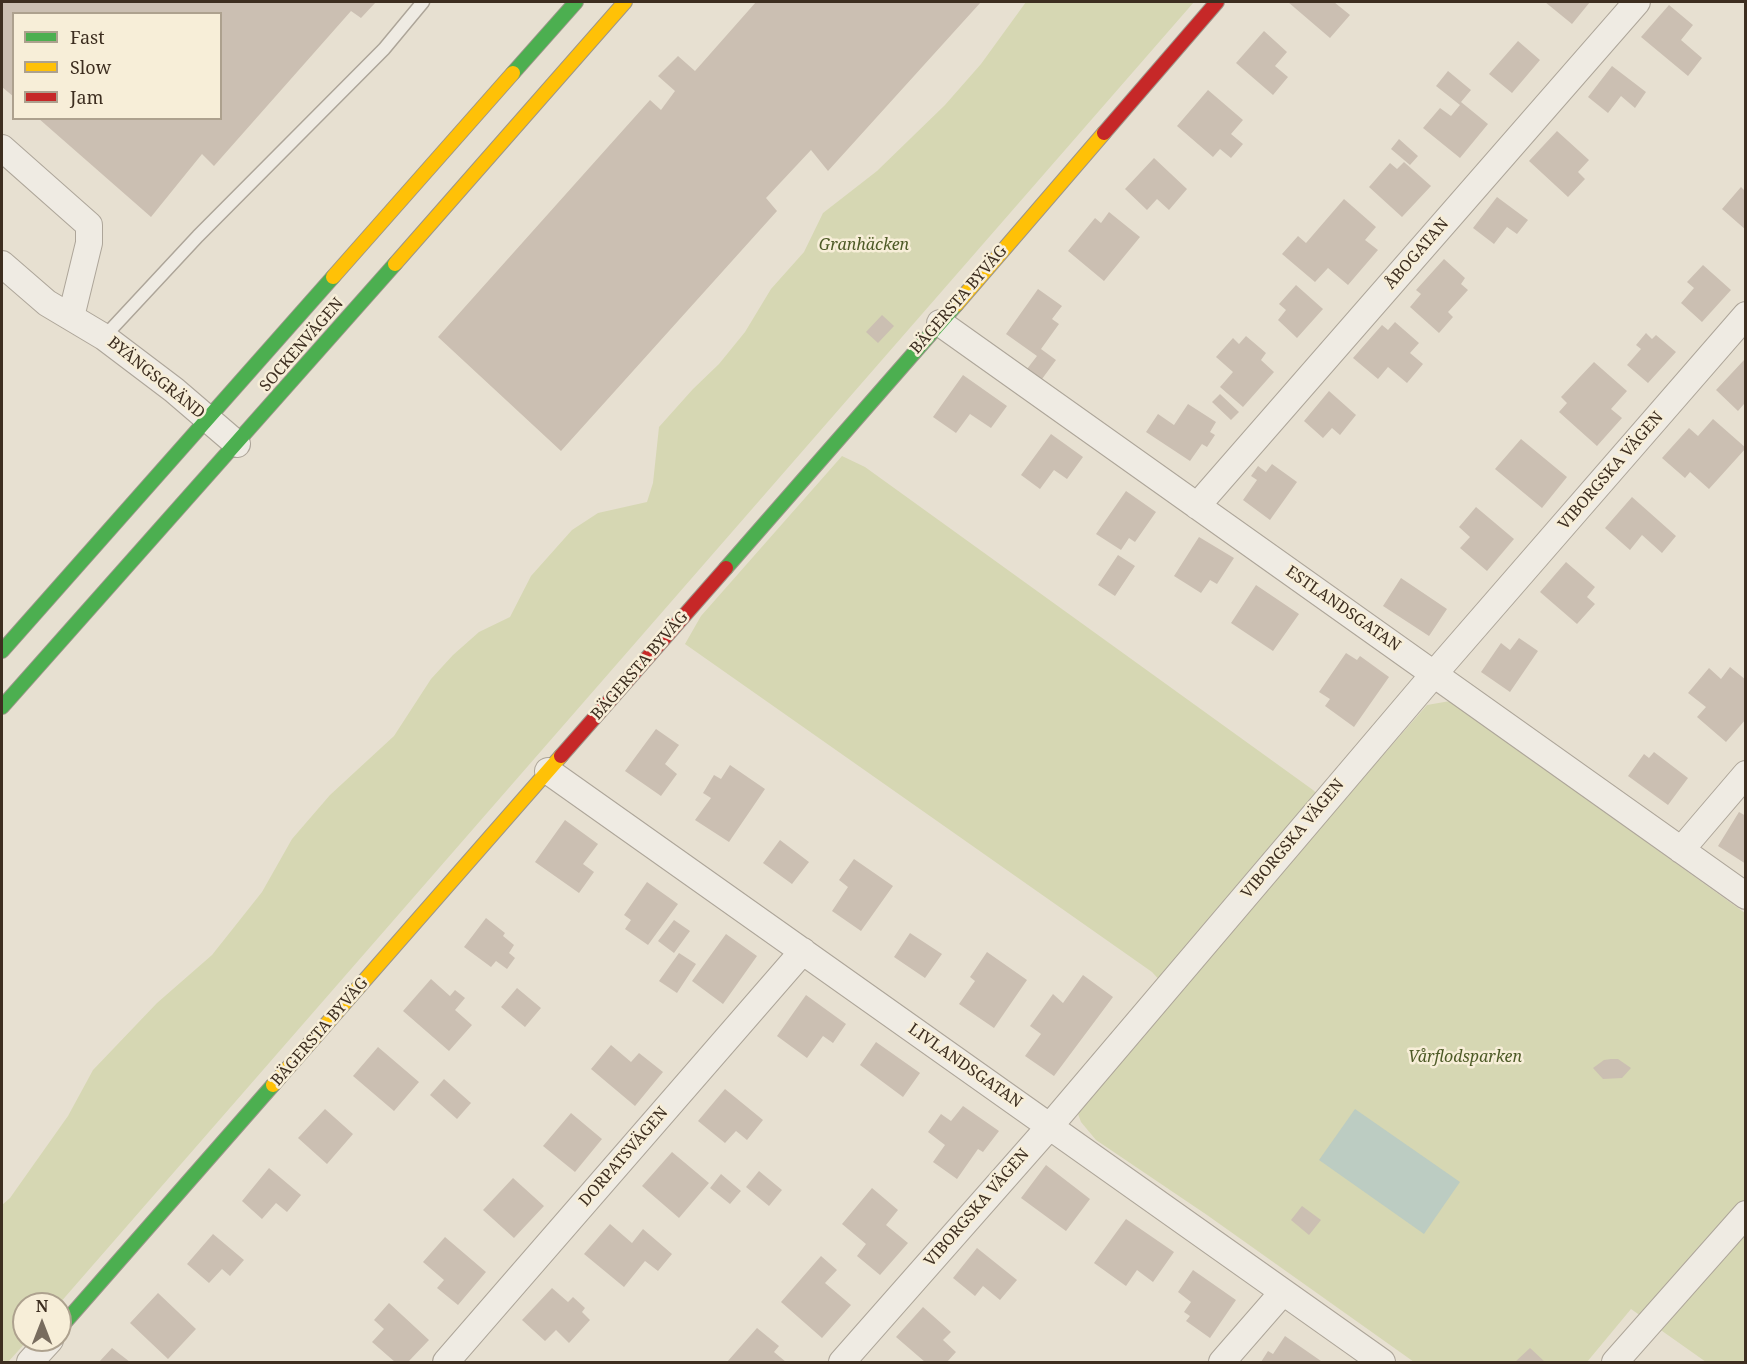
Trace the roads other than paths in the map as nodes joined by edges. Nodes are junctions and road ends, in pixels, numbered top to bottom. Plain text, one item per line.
1 (423, 2) edge
2 (576, 2) edge
3 (625, 2) edge
4 (1217, 2) edge
5 (1637, 2) edge
6 (2, 148) edge
7 (4, 269) edge
8 (1746, 315) edge
9 (71, 317) junction
10 (940, 323) junction
11 (104, 337) junction
12 (206, 419) junction
13 (237, 444) junction
14 (1197, 506) junction
15 (2, 651) edge
16 (1434, 674) junction
17 (2, 707) edge
18 (548, 771) junction
19 (1746, 774) edge
20 (1681, 850) junction
21 (1746, 896) edge
22 (803, 951) junction
23 (1050, 1126) junction
24 (1746, 1214) edge
25 (1283, 1292) junction
26 (72, 1314) edge
27 (446, 1362) edge
28 (842, 1362) edge
29 (1222, 1362) edge
30 (1382, 1362) edge
31 (1615, 1362) edge

1 - 11 lane
2 - 12 main road, SOCKENVÄGEN
3 - 13 main road, SOCKENVÄGEN
4 - 10 main road, BÄGERSTA BYVÄG
5 - 14 street, ÅBOGATAN
6 - 9 street
7 - 9 street, BYÄNGSGRÄND
8 - 16 street, VIBORGSKA VÄGEN
9 - 11 street, BYÄNGSGRÄND
10 - 14 street, ESTLANDSGATAN
10 - 18 main road, BÄGERSTA BYVÄG
11 - 12 street, BYÄNGSGRÄND
12 - 13 street, BYÄNGSGRÄND
12 - 15 main road, SOCKENVÄGEN
13 - 17 main road, SOCKENVÄGEN
14 - 16 street, ESTLANDSGATAN
16 - 20 street, ESTLANDSGATAN
16 - 23 street, VIBORGSKA VÄGEN
18 - 22 street, LIVLANDSGATAN
18 - 26 main road, BÄGERSTA BYVÄG
19 - 20 street
20 - 21 street, ESTLANDSGATAN
22 - 23 street, LIVLANDSGATAN
22 - 27 street, DORPATSVÄGEN
23 - 25 street, LIVLANDSGATAN
23 - 28 street, VIBORGSKA VÄGEN
24 - 31 street
25 - 29 street
25 - 30 street, LIVLANDSGATAN

